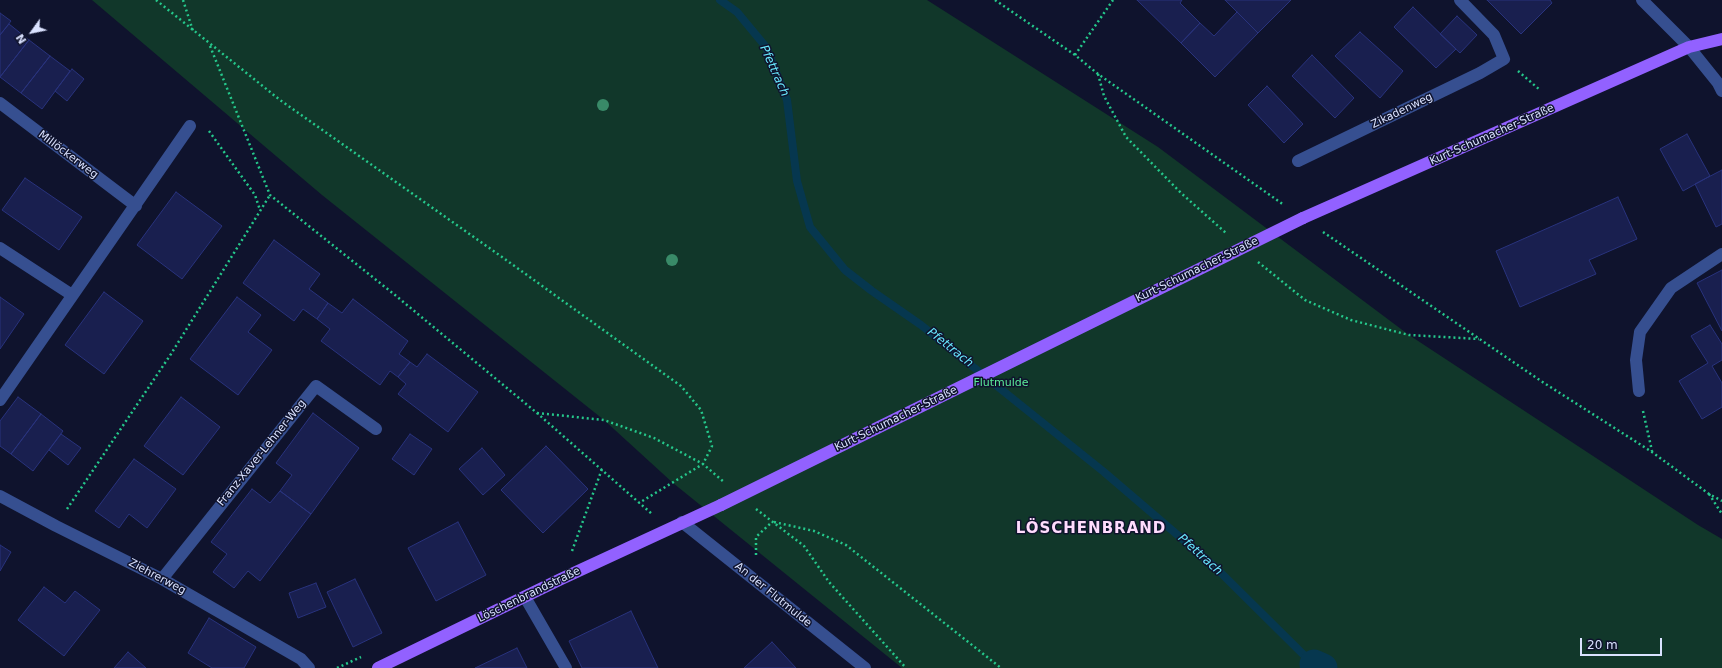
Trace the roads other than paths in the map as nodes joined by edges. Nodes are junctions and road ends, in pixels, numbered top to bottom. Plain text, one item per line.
1 (1460, 0) edge
2 (1642, 0) edge
3 (1722, 39) edge
4 (1689, 47) junction
5 (1722, 91) edge
6 (0, 103) edge
7 (190, 126) road end
8 (1298, 161) dead end
9 (136, 206) junction
10 (0, 248) edge
11 (1722, 254) edge
12 (72, 295) junction
13 (1639, 391) road end
14 (0, 400) edge
15 (376, 429) dead end
16 (0, 496) edge
17 (682, 522) junction
18 (162, 579) junction
19 (525, 597) junction
20 (309, 668) edge
21 (378, 668) edge
22 (566, 668) edge
23 (864, 668) edge

1 - 8 street, Zikadenweg
2 - 4 street
3 - 4 main road, Kurt-Schumacher-Straße
4 - 5 street
4 - 17 main road, Kurt-Schumacher-Straße, bridge
6 - 9 street, Millöckerweg
7 - 9 street
9 - 12 street
10 - 12 street
11 - 13 street
12 - 14 street
15 - 18 street, Franz-Xaver-Lehner-Weg
16 - 18 street, Ziehrerweg
17 - 19 main road, Löschenbrandstraße
17 - 23 street, An der Flutmulde
18 - 20 street, Ziehrerweg
19 - 21 main road, Löschenbrandstraße
19 - 22 street

